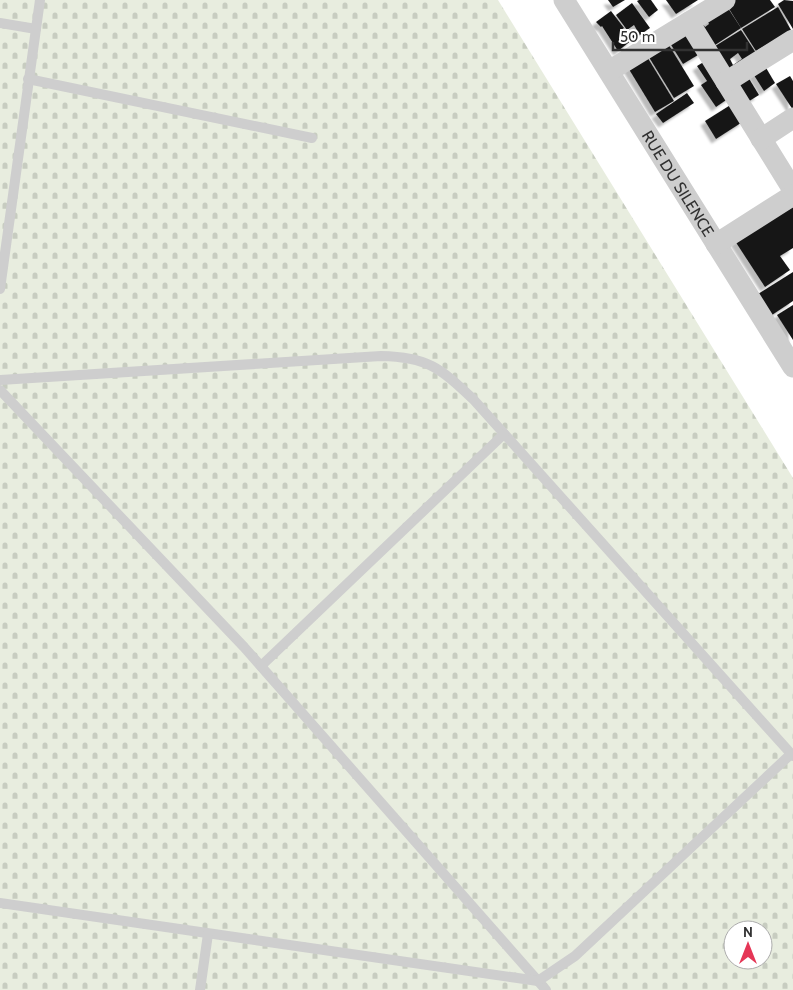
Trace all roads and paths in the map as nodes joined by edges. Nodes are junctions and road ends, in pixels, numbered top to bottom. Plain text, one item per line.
1 (40, 0) edge
2 (564, 0) edge
3 (724, 0) edge
4 (689, 22) junction
5 (0, 23) edge
6 (36, 29) junction
7 (793, 40) edge
8 (609, 71) junction
9 (28, 79) junction
10 (726, 82) junction
11 (793, 118) edge
12 (312, 138) dead end
13 (761, 139) junction
14 (793, 190) edge
15 (793, 195) edge
16 (716, 244) junction
17 (0, 289) edge
18 (793, 367) edge
19 (0, 380) edge
20 (0, 390) edge
21 (504, 434) junction
22 (261, 666) junction
23 (792, 755) edge
24 (0, 903) edge
25 (208, 934) junction
26 (516, 978) junction
27 (538, 981) junction
28 (200, 990) edge
29 (518, 990) edge
30 (546, 990) edge

1 - 6 lane
2 - 8 street, RUE DU SILENCE
3 - 4 street
4 - 8 street
4 - 10 street
5 - 6 lane
6 - 9 lane
7 - 10 street
8 - 16 street, RUE DU SILENCE
9 - 12 lane
9 - 17 lane
10 - 13 street
11 - 13 street
13 - 14 street
15 - 16 street
16 - 18 street, RUE DU SILENCE
19 - 21 lane
20 - 22 lane
21 - 22 lane
21 - 23 lane
22 - 27 lane
23 - 27 lane
24 - 25 lane
25 - 26 lane
25 - 28 lane
26 - 27 lane
26 - 29 lane
27 - 30 lane

